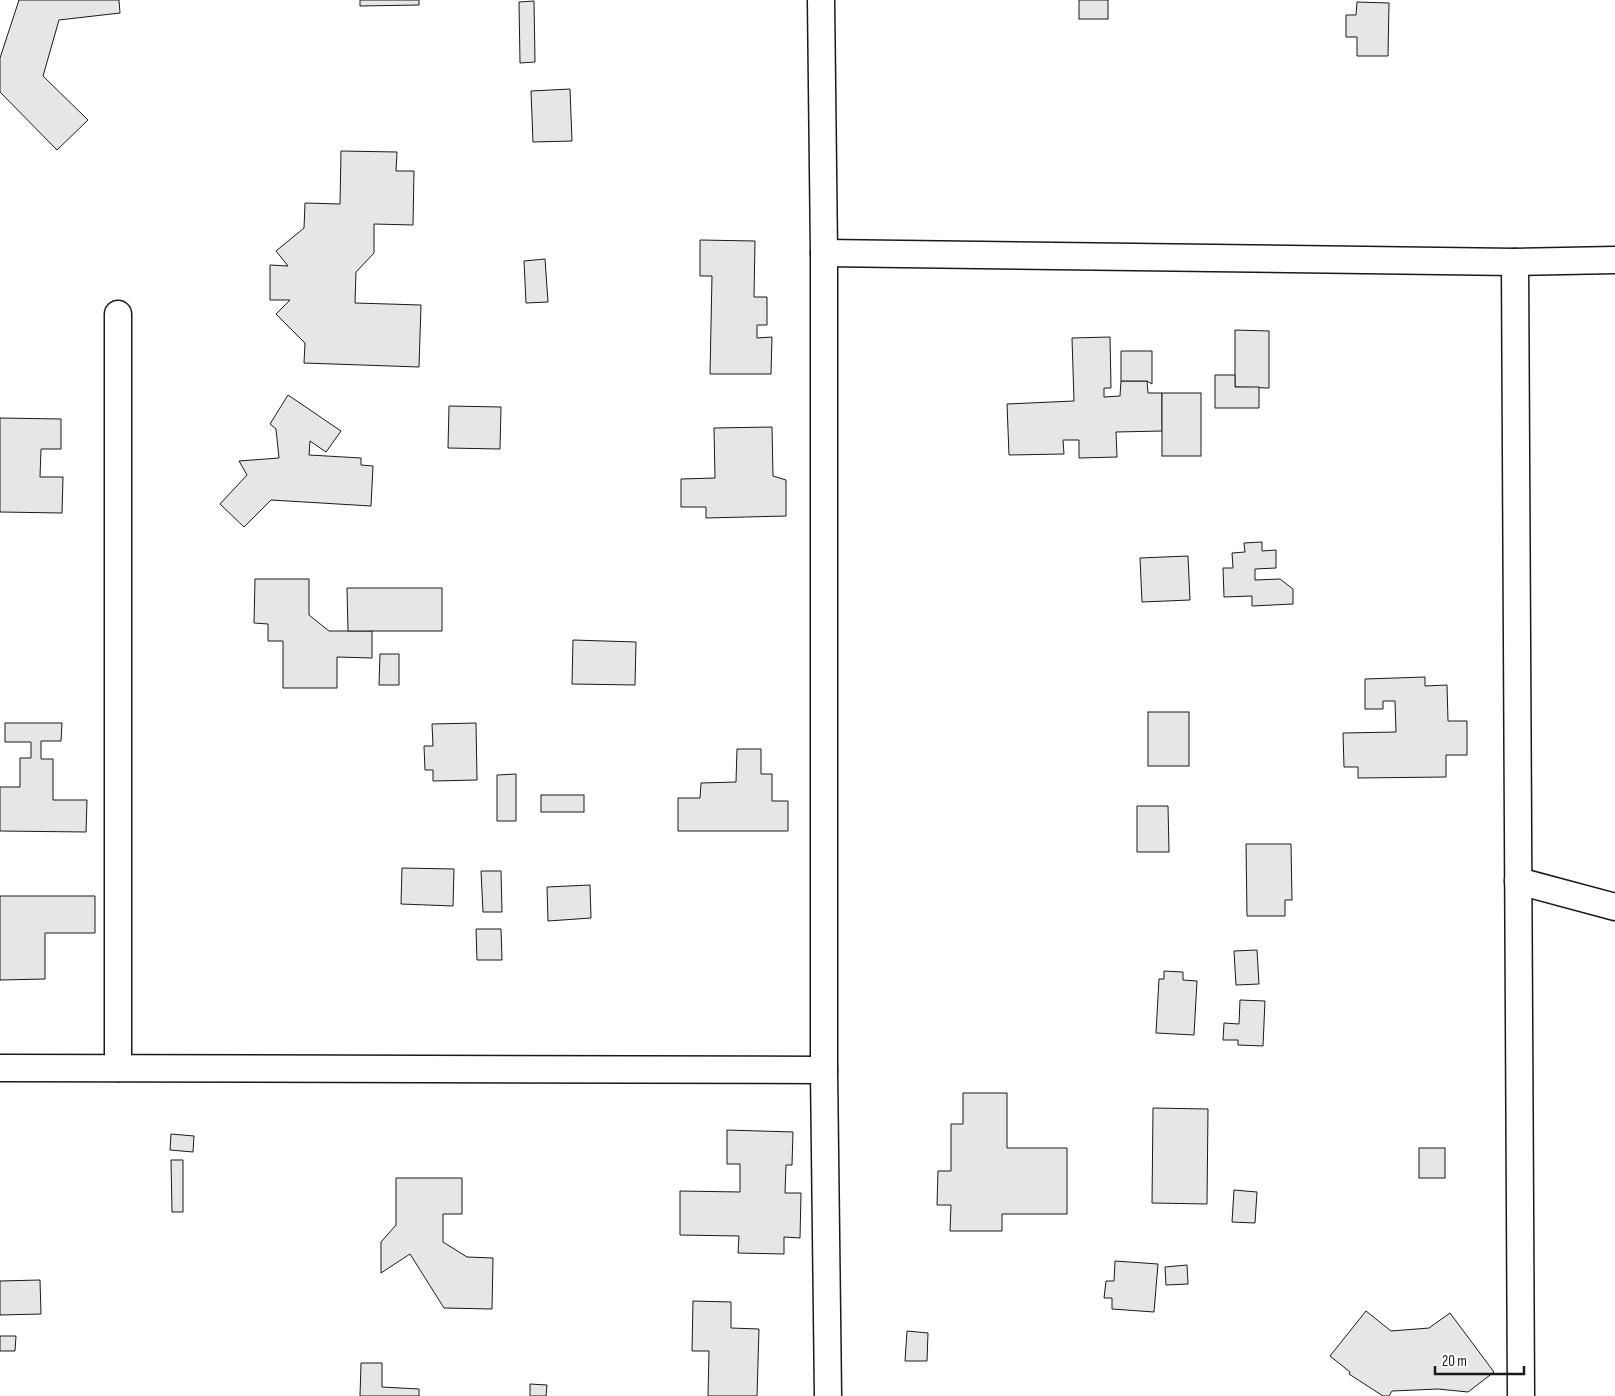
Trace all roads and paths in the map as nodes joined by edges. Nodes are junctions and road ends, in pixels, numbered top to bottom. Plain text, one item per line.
1 (821, 0) edge
2 (824, 252) junction
3 (1615, 260) edge
4 (1516, 262) junction
5 (118, 314) dead end
6 (1518, 881) junction
7 (1615, 907) edge
8 (0, 1068) edge
9 (118, 1068) junction
10 (824, 1070) junction
11 (828, 1396) edge
12 (1521, 1396) edge

1 - 2 street
2 - 4 street
2 - 10 street
3 - 4 street
4 - 6 street
5 - 9 street
6 - 7 street
6 - 12 street
8 - 9 street
9 - 10 street
10 - 11 street

